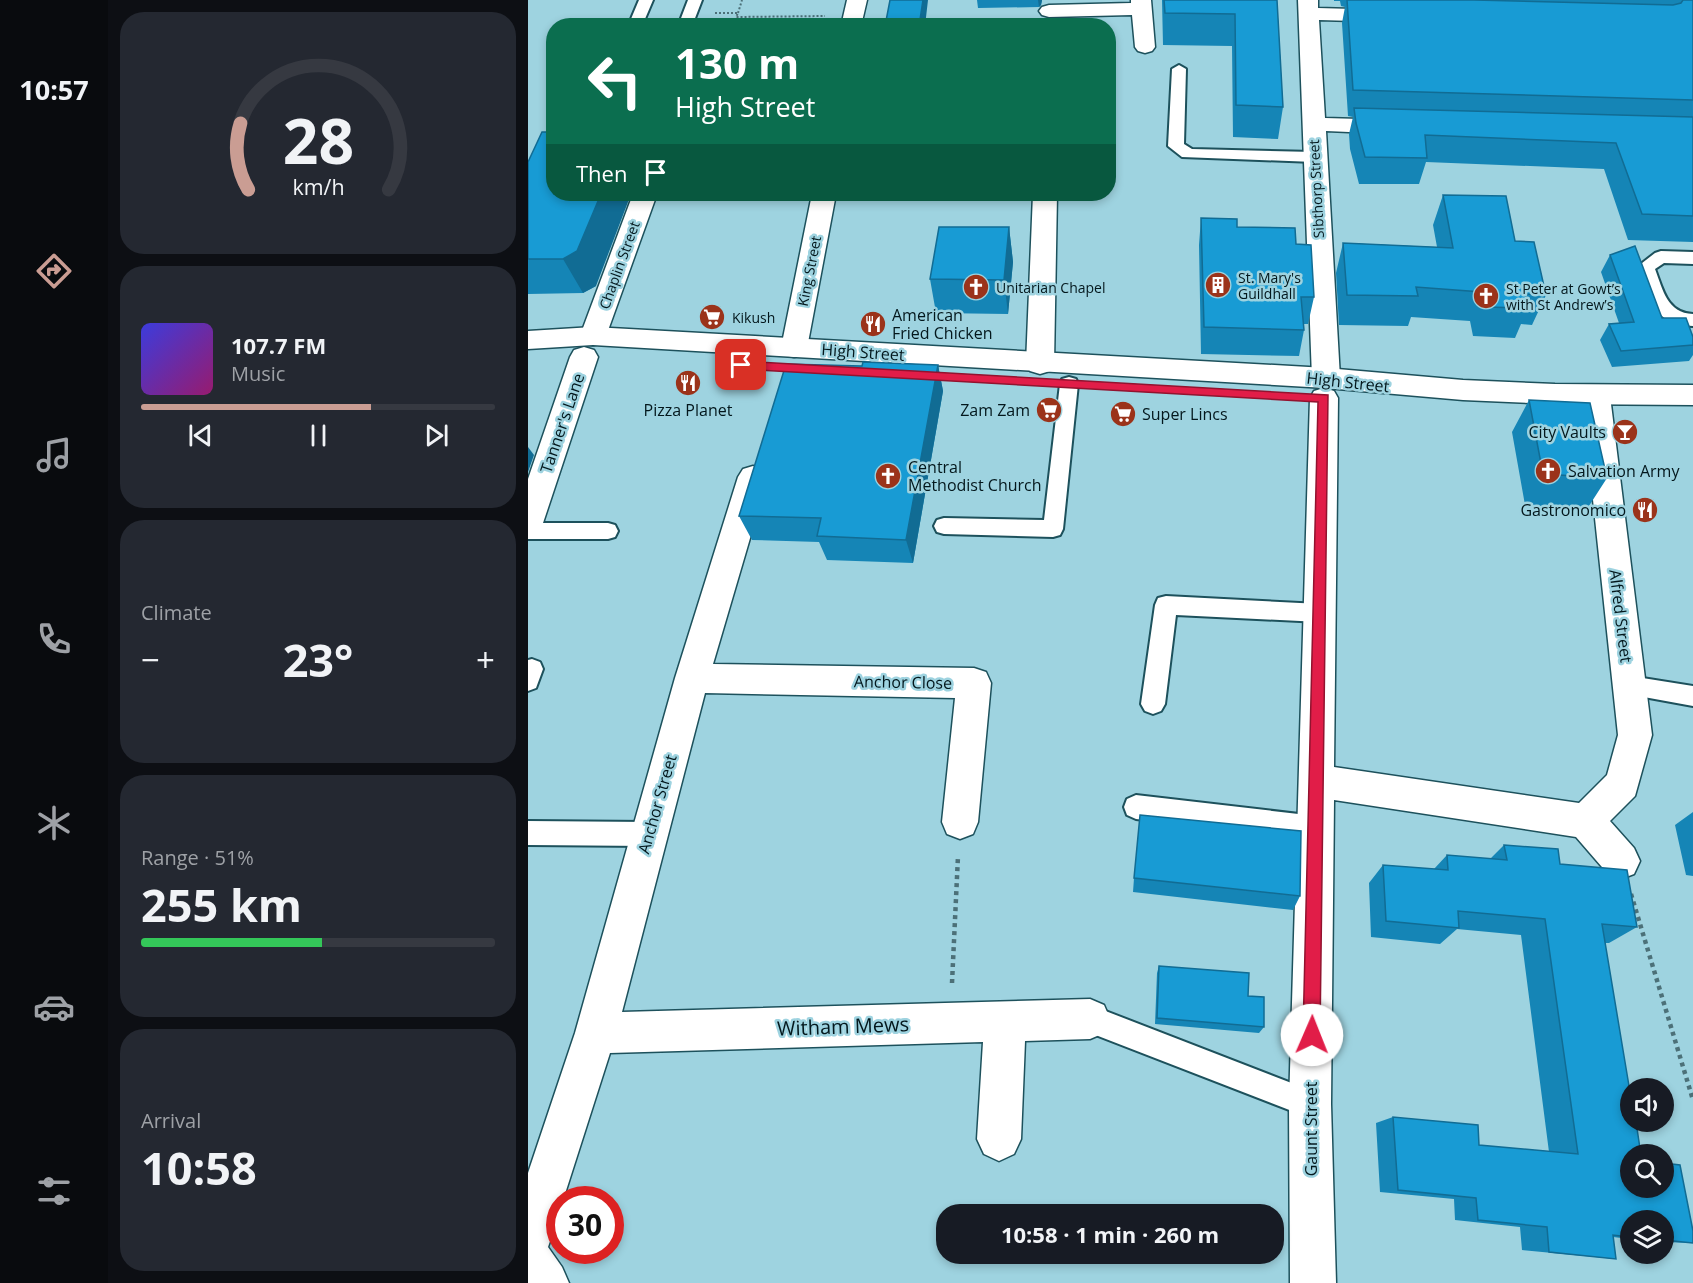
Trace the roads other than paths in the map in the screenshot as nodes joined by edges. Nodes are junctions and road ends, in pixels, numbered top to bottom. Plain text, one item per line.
1 (646, 0) edge
2 (1142, 5) edge
3 (1309, 7) edge
4 (1049, 12) edge
5 (1404, 16) edge
6 (638, 18) edge
7 (1145, 47) dead end
8 (1179, 69) dead end
9 (1313, 124) junction
10 (1420, 127) edge
11 (1314, 157) junction
12 (642, 201) edge
13 (823, 201) edge
14 (1045, 201) edge
15 (1693, 258) edge
16 (1688, 321) edge
17 (528, 340) edge
18 (1690, 342) edge
19 (588, 346) junction
20 (528, 347) edge
21 (788, 364) junction
22 (1040, 364) junction
23 (1069, 384) junction
24 (1325, 388) junction
25 (1693, 395) edge
26 (1596, 396) junction
27 (762, 447) edge
28 (528, 523) edge
29 (944, 526) dead end
30 (528, 531) edge
31 (608, 531) dead end
32 (1320, 613) junction
33 (692, 678) junction
34 (1630, 686) junction
35 (1693, 696) edge
36 (1153, 704) dead end
37 (1318, 782) junction
38 (1136, 807) dead end
39 (1586, 821) junction
40 (960, 822) road end
41 (1317, 828) junction
42 (528, 833) edge
43 (648, 834) junction
44 (1621, 861) road end
45 (1090, 1019) joint
46 (1005, 1021) junction
47 (596, 1033) junction
48 (1310, 1104) junction
49 (999, 1139) dead end
50 (528, 1240) edge
51 (528, 1259) edge
52 (546, 1283) edge
53 (1312, 1283) edge

1 - 6 lane
2 - 4 street
2 - 7 street
3 - 5 street
3 - 9 street, Sibthorp Street
8 - 11 lane
9 - 10 street
9 - 11 street, Sibthorp Street
11 - 24 street, Sibthorp Street
12 - 19 street, Chaplin Street
13 - 21 street, King Street
14 - 22 street
15 - 16 lane
16 - 18 lane
17 - 19 street, High Street
19 - 20 street, High Street
19 - 21 street, High Street
19 - 28 street, Tanner's Lane
21 - 22 street, High Street
21 - 23 street, High Street
22 - 24 street, High Street
23 - 24 street, High Street
23 - 29 lane
24 - 26 street, High Street
24 - 32 street, Gaunt Street
25 - 26 street, High Street
26 - 34 street, Alfred Street
27 - 33 street, Anchor Street
30 - 31 lane
32 - 36 lane
32 - 37 street, Gaunt Street
33 - 40 street, Anchor Close
33 - 43 street, Anchor Street
34 - 35 lane
34 - 39 street, Alfred Street
37 - 39 street
37 - 41 street, Gaunt Street
38 - 41 lane
39 - 44 street
41 - 48 street, Gaunt Street
42 - 43 lane
43 - 47 street, Anchor Street
45 - 46 street, Witham Mews
45 - 48 lane
46 - 47 street, Witham Mews
46 - 49 street
47 - 50 street, Anchor Street
48 - 53 street, Gaunt Street
51 - 52 street

